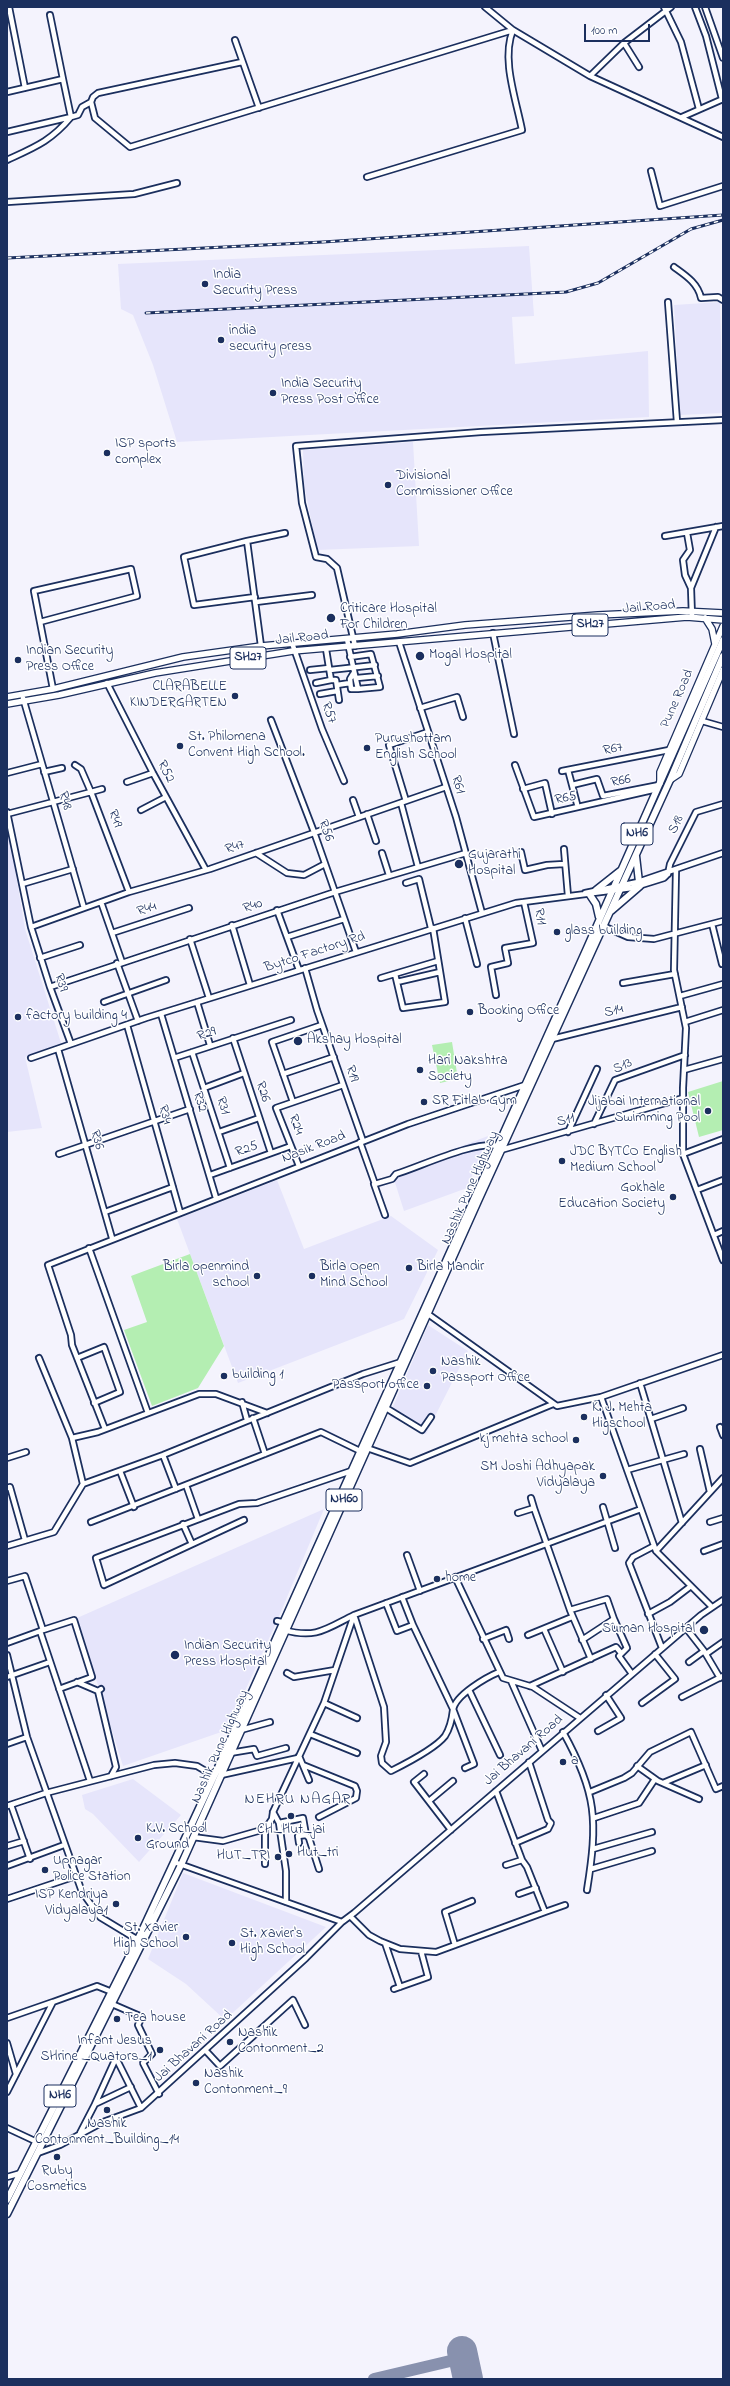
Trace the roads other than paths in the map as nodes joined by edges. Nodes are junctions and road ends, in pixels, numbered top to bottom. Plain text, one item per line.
1 (9, 7) edge
2 (485, 7) edge
3 (671, 7) edge
4 (695, 7) edge
5 (705, 7) edge
6 (665, 8) edge
7 (50, 15) dead end
8 (513, 30) junction
9 (236, 40) dead end
10 (624, 43) junction
11 (723, 58) edge
12 (242, 62) junction
13 (639, 67) dead end
14 (590, 76) junction
15 (63, 79) junction
16 (25, 88) junction
17 (7, 92) edge
18 (722, 99) edge
19 (91, 102) junction
20 (259, 108) junction
21 (699, 109) junction
22 (71, 117) junction
23 (682, 117) junction
24 (7, 132) edge
25 (723, 137) edge
26 (7, 160) edge
27 (651, 171) dead end
28 (367, 177) dead end
29 (177, 183) dead end
30 (723, 186) edge
31 (7, 202) edge
32 (674, 267) dead end
33 (723, 300) edge
34 (668, 302) dead end
35 (723, 420) edge
36 (677, 422) junction
37 (723, 526) edge
38 (716, 527) junction
39 (285, 533) dead end
40 (687, 533) junction
41 (665, 536) dead end
42 (247, 541) junction
43 (691, 588) junction
44 (312, 595) dead end
45 (256, 600) junction
46 (696, 611) junction
47 (723, 613) edge
48 (692, 617) junction
49 (705, 618) junction
50 (723, 620) edge
51 (40, 622) junction
52 (723, 626) edge
53 (493, 633) junction
54 (350, 639) junction
55 (723, 640) edge
56 (399, 642) junction
57 (292, 643) junction
58 (715, 644) junction
59 (261, 646) junction
60 (352, 646) junction
61 (326, 649) junction
62 (293, 651) junction
63 (723, 656) edge
64 (350, 657) junction
65 (152, 664) junction
66 (375, 665) junction
67 (352, 668) junction
68 (329, 669) junction
69 (310, 670) dead end
70 (723, 670) edge
71 (153, 673) junction
72 (355, 676) junction
73 (378, 676) junction
74 (331, 680) junction
75 (108, 683) junction
76 (316, 683) dead end
77 (350, 683) junction
78 (337, 685) junction
79 (53, 689) junction
80 (358, 689) junction
81 (337, 691) junction
82 (22, 694) junction
83 (320, 694) dead end
84 (7, 697) edge
85 (23, 700) junction
86 (339, 700) dead end
87 (7, 704) edge
88 (420, 708) junction
89 (463, 717) dead end
90 (271, 720) dead end
91 (702, 721) junction
92 (723, 727) edge
93 (428, 732) junction
94 (514, 734) dead end
95 (669, 750) junction
96 (42, 764) junction
97 (75, 765) dead end
98 (515, 765) dead end
99 (62, 768) dead end
100 (568, 770) junction
101 (562, 771) dead end
102 (44, 772) junction
103 (7, 773) edge
104 (153, 773) junction
105 (670, 780) junction
106 (344, 781) dead end
107 (127, 782) dead end
108 (572, 785) junction
109 (659, 786) junction
110 (446, 787) junction
111 (102, 789) dead end
112 (523, 789) junction
113 (92, 792) junction
114 (166, 797) junction
115 (604, 799) junction
116 (353, 800) dead end
117 (406, 801) junction
118 (53, 802) junction
119 (400, 803) junction
120 (577, 804) dead end
121 (723, 804) edge
122 (141, 810) dead end
123 (7, 813) edge
124 (367, 814) junction
125 (552, 814) junction
126 (359, 817) junction
127 (314, 832) junction
128 (376, 841) dead end
129 (564, 849) dead end
130 (256, 852) junction
131 (521, 852) dead end
132 (382, 853) dead end
133 (466, 853) junction
134 (723, 853) edge
135 (636, 854) junction
136 (326, 864) junction
137 (564, 864) junction
138 (418, 867) junction
139 (623, 868) junction
140 (73, 869) junction
141 (206, 870) junction
142 (676, 870) junction
143 (668, 874) junction
144 (389, 876) junction
145 (406, 883) dead end
146 (22, 884) junction
147 (640, 884) junction
148 (621, 888) junction
149 (613, 889) junction
150 (596, 890) junction
151 (129, 892) junction
152 (335, 892) junction
153 (582, 894) junction
154 (590, 895) junction
155 (568, 896) junction
156 (101, 902) junction
157 (524, 902) junction
158 (84, 908) junction
159 (189, 908) dead end
160 (277, 910) junction
161 (610, 912) junction
162 (482, 913) junction
163 (599, 917) junction
164 (465, 918) junction
165 (344, 919) junction
166 (723, 921) edge
167 (712, 924) junction
168 (232, 925) junction
169 (603, 926) junction
170 (31, 927) junction
171 (432, 928) junction
172 (112, 933) junction
173 (674, 935) junction
174 (287, 937) junction
175 (190, 939) junction
176 (80, 945) dead end
177 (356, 952) junction
178 (40, 958) junction
179 (438, 961) junction
180 (119, 963) junction
181 (476, 964) dead end
182 (722, 964) edge
183 (305, 968) junction
184 (299, 970) junction
185 (440, 972) junction
186 (395, 974) junction
187 (675, 974) junction
188 (381, 978) dead end
189 (166, 980) dead end
190 (397, 982) junction
191 (623, 983) dead end
192 (723, 984) edge
193 (250, 985) junction
194 (50, 987) junction
195 (128, 993) junction
196 (496, 995) dead end
197 (680, 996) junction
198 (209, 998) junction
199 (104, 1002) dead end
200 (197, 1002) junction
201 (682, 1007) junction
202 (723, 1010) edge
203 (161, 1014) junction
204 (291, 1020) dead end
205 (138, 1021) junction
206 (685, 1022) junction
207 (127, 1025) junction
208 (322, 1026) junction
209 (233, 1038) junction
210 (552, 1039) junction
211 (72, 1044) junction
212 (210, 1045) junction
213 (58, 1049) junction
214 (192, 1052) junction
215 (685, 1055) junction
216 (334, 1057) junction
217 (30, 1058) dead end
218 (174, 1058) junction
219 (723, 1059) edge
220 (597, 1069) dead end
221 (684, 1070) junction
222 (244, 1073) junction
223 (283, 1074) junction
224 (343, 1085) junction
225 (525, 1085) junction
226 (204, 1088) junction
227 (683, 1098) junction
228 (293, 1102) junction
229 (190, 1109) junction
230 (259, 1118) junction
231 (154, 1122) junction
232 (594, 1124) junction
233 (219, 1132) junction
234 (568, 1132) junction
235 (723, 1139) edge
236 (361, 1142) junction
237 (86, 1146) junction
238 (291, 1146) junction
239 (500, 1148) junction
240 (271, 1153) junction
241 (59, 1154) dead end
242 (683, 1154) junction
243 (299, 1166) junction
244 (230, 1168) junction
245 (210, 1175) junction
246 (723, 1180) edge
247 (374, 1184) junction
248 (173, 1187) junction
249 (697, 1190) junction
250 (216, 1198) junction
251 (105, 1212) junction
252 (180, 1212) junction
253 (385, 1215) dead end
254 (723, 1231) edge
255 (714, 1235) junction
256 (112, 1238) junction
257 (89, 1248) junction
258 (723, 1260) edge
259 (428, 1314) junction
260 (723, 1354) edge
261 (40, 1358) dead end
262 (77, 1358) junction
263 (402, 1363) junction
264 (640, 1383) junction
265 (601, 1397) junction
266 (242, 1402) junction
267 (94, 1403) junction
268 (553, 1404) junction
269 (386, 1408) junction
270 (683, 1408) dead end
271 (148, 1413) junction
272 (267, 1413) junction
273 (431, 1417) dead end
274 (253, 1418) junction
275 (651, 1419) junction
276 (247, 1420) junction
277 (720, 1427) dead end
278 (104, 1429) junction
279 (723, 1435) edge
280 (72, 1438) junction
281 (367, 1448) junction
282 (700, 1449) dead end
283 (360, 1451) junction
284 (26, 1452) dead end
285 (265, 1454) junction
286 (684, 1454) dead end
287 (163, 1455) junction
288 (7, 1458) edge
289 (663, 1460) junction
290 (627, 1470) junction
291 (120, 1471) junction
292 (351, 1471) junction
293 (723, 1478) edge
294 (83, 1484) junction
295 (186, 1485) junction
296 (7, 1488) edge
297 (176, 1489) junction
298 (710, 1492) junction
299 (531, 1498) dead end
300 (134, 1507) junction
301 (603, 1507) dead end
302 (534, 1508) junction
303 (641, 1509) junction
304 (518, 1513) dead end
305 (723, 1518) edge
306 (198, 1519) junction
307 (244, 1520) dead end
308 (91, 1522) dead end
309 (606, 1522) junction
310 (710, 1522) dead end
311 (682, 1523) junction
312 (183, 1524) junction
313 (25, 1540) junction
314 (192, 1544) junction
315 (546, 1544) junction
316 (723, 1544) edge
317 (7, 1546) edge
318 (615, 1548) dead end
319 (655, 1549) junction
320 (704, 1551) dead end
321 (407, 1555) dead end
322 (455, 1577) junction
323 (7, 1581) edge
324 (691, 1586) junction
325 (420, 1591) junction
326 (402, 1597) junction
327 (723, 1600) edge
328 (386, 1603) junction
329 (712, 1607) junction
330 (570, 1610) junction
331 (648, 1614) junction
332 (354, 1615) junction
333 (572, 1617) junction
334 (614, 1619) junction
335 (283, 1622) junction
336 (413, 1625) junction
337 (686, 1628) junction
338 (544, 1629) junction
339 (41, 1630) junction
340 (283, 1630) junction
341 (528, 1635) dead end
342 (483, 1639) junction
343 (509, 1639) dead end
344 (582, 1640) junction
345 (723, 1642) edge
346 (7, 1643) edge
347 (662, 1648) junction
348 (621, 1653) junction
349 (705, 1653) junction
350 (655, 1654) junction
351 (7, 1655) edge
352 (591, 1659) junction
353 (50, 1662) junction
354 (689, 1662) dead end
355 (335, 1670) junction
356 (499, 1672) junction
357 (563, 1672) junction
358 (288, 1673) dead end
359 (632, 1674) junction
360 (9, 1676) edge
361 (722, 1677) edge
362 (511, 1681) junction
363 (77, 1682) junction
364 (530, 1686) junction
365 (59, 1689) junction
366 (469, 1690) junction
367 (606, 1695) junction
368 (682, 1697) dead end
369 (324, 1703) junction
370 (642, 1703) dead end
371 (453, 1709) junction
372 (357, 1718) dead end
373 (580, 1718) junction
374 (270, 1722) dead end
375 (241, 1730) junction
376 (598, 1731) dead end
377 (563, 1732) junction
378 (310, 1734) junction
379 (27, 1737) junction
380 (7, 1744) edge
381 (286, 1748) dead end
382 (542, 1751) junction
383 (230, 1753) junction
384 (357, 1753) dead end
385 (500, 1755) dead end
386 (299, 1757) junction
387 (529, 1762) junction
388 (303, 1765) junction
389 (706, 1765) junction
390 (637, 1766) junction
391 (465, 1768) dead end
392 (424, 1774) dead end
393 (111, 1776) junction
394 (217, 1776) junction
395 (655, 1779) junction
396 (309, 1780) dead end
397 (90, 1781) junction
398 (453, 1781) dead end
399 (663, 1783) junction
400 (723, 1786) edge
401 (496, 1790) junction
402 (590, 1792) junction
403 (46, 1793) junction
404 (699, 1799) dead end
405 (429, 1801) junction
406 (8, 1806) edge
407 (273, 1812) junction
408 (319, 1817) dead end
409 (594, 1818) junction
410 (279, 1823) junction
411 (265, 1829) junction
412 (450, 1830) junction
413 (652, 1832) dead end
414 (306, 1835) junction
415 (193, 1837) junction
416 (24, 1841) junction
417 (515, 1843) junction
418 (64, 1844) junction
419 (298, 1844) dead end
420 (7, 1846) edge
421 (593, 1849) junction
422 (652, 1851) dead end
423 (30, 1858) junction
424 (522, 1860) junction
425 (174, 1862) junction
426 (265, 1864) dead end
427 (181, 1865) junction
428 (506, 1865) dead end
429 (7, 1866) edge
430 (319, 1869) dead end
431 (591, 1869) junction
432 (76, 1876) junction
433 (536, 1888) junction
434 (587, 1890) dead end
435 (519, 1894) dead end
436 (7, 1899) edge
437 (472, 1901) dead end
438 (286, 1902) junction
439 (564, 1905) dead end
440 (545, 1912) junction
441 (350, 1916) junction
442 (342, 1922) junction
443 (138, 1940) junction
444 (385, 1943) junction
445 (455, 1945) junction
446 (422, 1951) junction
447 (400, 1987) junction
448 (394, 1989) dead end
449 (112, 1992) junction
450 (53, 2002) junction
451 (112, 2004) junction
452 (7, 2018) edge
453 (305, 2025) dead end
454 (7, 2043) edge
455 (206, 2051) junction
456 (16, 2074) junction
457 (131, 2087) junction
458 (7, 2092) edge
459 (159, 2094) junction
460 (95, 2104) junction
461 (141, 2108) junction
462 (7, 2128) edge
463 (80, 2133) junction
464 (37, 2142) junction
465 (38, 2153) junction
466 (20, 2173) junction
467 (7, 2177) edge
468 (8, 2196) edge
469 (14, 2201) junction
470 (9, 2206) edge
471 (7, 2214) edge

1 - 16 street
2 - 8 street
3 - 6 street
4 - 18 street
5 - 11 street
6 - 10 street
6 - 21 street
7 - 15 street
8 - 14 street
8 - 20 street
8 - 28 street
9 - 12 street
10 - 13 street
10 - 14 street
12 - 19 street
12 - 20 street
14 - 23 street
15 - 16 street
15 - 22 street
16 - 17 street
18 - 21 street
19 - 20 street
19 - 22 street
21 - 23 street
22 - 24 street
22 - 26 street
23 - 25 street
27 - 30 street
29 - 31 street
32 - 33 street
34 - 36 street
35 - 36 street
36 - 54 street
37 - 38 street
38 - 40 street
38 - 43 street
39 - 42 street
40 - 41 street
40 - 43 street
42 - 45 street
42 - 45 street
43 - 46 street
44 - 45 street
45 - 59 street
46 - 47 main road
46 - 48 street
46 - 54 main road
48 - 49 main road, Jail Road / SH27
48 - 53 main road, Jail Road / SH27
49 - 50 main road, Jail Road / SH27
49 - 58 main road
51 - 51 street
51 - 79 street
52 - 58 main road, Pune Road
53 - 56 main road, Jail Road / SH27
53 - 94 street
54 - 57 main road
54 - 60 street
55 - 109 highway, NH6
56 - 60 main road, Jail Road / SH27
56 - 88 street, R61
57 - 59 main road
57 - 62 street, R57
58 - 95 main road, Pune Road
59 - 65 main road
60 - 61 main road, Jail Road / SH27
60 - 64 street
61 - 62 main road, Jail Road / SH27
61 - 68 street
62 - 71 main road, Jail Road / SH27
62 - 106 street, R57
63 - 105 highway, Nashik Pune Highway
64 - 66 street
64 - 67 street
65 - 71 main road
65 - 79 main road
66 - 67 street
66 - 73 street
67 - 68 street
67 - 72 street
68 - 69 street
68 - 74 street
70 - 91 main road
71 - 75 main road, Jail Road / SH27
72 - 73 street
72 - 77 street
72 - 80 street
73 - 80 street
74 - 76 street
74 - 78 street
75 - 85 main road, Jail Road / SH27
75 - 104 street, R52
77 - 78 street
77 - 80 street
78 - 81 street
79 - 82 main road
81 - 83 street
81 - 86 street
82 - 84 main road
82 - 85 street, R48
85 - 87 main road, Jail Road / SH27
85 - 96 street, R48
88 - 89 street
88 - 93 street, R61
90 - 127 street, R56
91 - 92 street
91 - 105 main road
93 - 110 street, R61
93 - 117 street
95 - 100 street, R67
95 - 109 main road, Pune Road
96 - 102 street, R48
96 - 103 street
97 - 113 street, R49
98 - 112 street, R65
99 - 102 street
100 - 101 street, R67
100 - 108 street
102 - 118 street, R48
104 - 107 street
104 - 114 street, R52
105 - 135 highway, Nashik Pune Highway / NH60
108 - 115 street, R66
108 - 120 street
109 - 115 street, R65
109 - 139 highway, Nashik Pune Highway / NH6
110 - 117 street, R47
110 - 133 street, R61
111 - 113 street
112 - 125 street, R65
112 - 125 street
113 - 118 street
113 - 151 street, R49
114 - 122 street
114 - 141 street, R52
115 - 125 street, R65
116 - 126 street
117 - 119 street, R47
118 - 123 street
118 - 140 street, R48
119 - 124 street, R47
119 - 138 street
121 - 143 street, S18
123 - 146 street, R39
124 - 126 street, R47
124 - 128 street
126 - 127 street, R47
127 - 130 street, R47
127 - 136 street, R56
129 - 137 street
130 - 136 street
130 - 141 street, R47
131 - 137 street
132 - 144 street
133 - 138 street, R40
133 - 162 street, R61
134 - 142 street
135 - 147 highway
135 - 148 highway, Nashik Pune Highway / NH60
136 - 152 street, R56
137 - 155 street
138 - 144 street, R40
139 - 149 highway, Nashik Pune Highway / NH6
139 - 150 highway
140 - 146 street
140 - 158 street, R48
141 - 151 street, R47
142 - 143 street
142 - 173 street
143 - 147 street
144 - 152 street, R40
145 - 171 street
146 - 170 street, R39
147 - 148 street
147 - 161 highway
148 - 149 street
148 - 161 highway, Nashik Pune Highway / NH60
149 - 150 street, Bytco Factory Rd
149 - 154 street, Bytco Factory Rd
149 - 163 highway, Nashik Pune Highway / NH60
150 - 153 street, Bytco Factory Rd
151 - 156 street, R47
152 - 160 street, R40
152 - 165 street, R56
153 - 154 street, Bytco Factory Rd
153 - 155 street, Bytco Factory Rd
154 - 163 highway
155 - 157 street, Bytco Factory Rd
156 - 158 street, R47
156 - 172 street
157 - 162 street, Bytco Factory Rd
157 - 196 street, R11
158 - 170 street, R47
159 - 172 street, R44
160 - 168 street, R40
160 - 174 street
161 - 169 highway, Nashik Pune Highway / NH60
162 - 164 street, Bytco Factory Rd
163 - 225 highway, Nashik Pune Highway / NH60
164 - 171 street, Bytco Factory Rd
164 - 181 street
165 - 174 street
165 - 177 street, R56
166 - 167 street
167 - 173 street
167 - 182 street
168 - 175 street, R40
168 - 193 street
169 - 173 street
169 - 210 highway, Nashik Pune Highway / NH60
170 - 178 street, R39
171 - 177 street, Bytco Factory Rd
171 - 179 street
172 - 180 street
173 - 187 street
174 - 184 street
175 - 180 street, R40
175 - 198 street
176 - 178 street
177 - 183 street, Bytco Factory Rd
178 - 194 street, R39
179 - 185 street
179 - 186 street
180 - 194 street, R40
180 - 195 street
183 - 184 street, Bytco Factory Rd
183 - 208 street, R19
184 - 193 street, Bytco Factory Rd
185 - 190 street
185 - 190 street
186 - 188 street
186 - 190 street
187 - 191 street
187 - 197 street
189 - 195 street
192 - 197 street
193 - 198 street, Bytco Factory Rd
194 - 211 street, R39
195 - 199 street
195 - 205 street
197 - 201 street
198 - 200 street, Bytco Factory Rd
200 - 203 street, Bytco Factory Rd
200 - 212 street
201 - 206 street
201 - 210 street, S14
202 - 206 street
203 - 205 street, Bytco Factory Rd
203 - 218 street, R32
204 - 209 street, R29
205 - 207 street, Bytco Factory Rd
206 - 215 street
207 - 211 street, Bytco Factory Rd
207 - 231 street, R34
208 - 216 street, R19
208 - 223 street
209 - 212 street, R29
209 - 222 street, R26
210 - 239 highway, Nashik Pune Highway / NH60
211 - 213 street, Bytco Factory Rd
212 - 214 street, R29
213 - 217 street, Bytco Factory Rd
213 - 237 street, R36
214 - 218 street, R29
214 - 226 street, R31
215 - 221 street
215 - 232 street, S13
216 - 223 street
216 - 224 street, R19
218 - 229 street, R32
219 - 221 street
220 - 234 street
221 - 227 street
222 - 226 street
222 - 230 street, R26
223 - 228 street
224 - 228 street
224 - 236 street, R19
225 - 236 street, Nasik Road
225 - 239 highway, Nashik Pune Highway / NH60
226 - 233 street, R31
227 - 232 street, S11
227 - 242 street
228 - 238 street, R24
229 - 231 street
229 - 245 street, R32
230 - 233 street
230 - 240 street, R26
231 - 237 street
231 - 248 street, R34
232 - 234 street, S11
233 - 244 street, R31
234 - 239 street, S11
235 - 242 street
236 - 243 street, Nasik Road
236 - 247 street, R19
237 - 241 street
237 - 251 street, R36
238 - 240 street, R25
238 - 243 street, R24
239 - 247 street, S11
239 - 259 highway, Nashik Pune Highway / NH60
239 - 263 highway, Nashik Pune Highway / NH60
240 - 244 street, R25
242 - 249 street
243 - 250 street, Nasik Road
244 - 245 street, R25
245 - 250 street, R32
246 - 249 street
247 - 253 street, R19
248 - 251 street
248 - 252 street, R34
249 - 255 street
250 - 252 street, Nasik Road
251 - 256 street, R36
252 - 256 street, Nasik Road
254 - 255 street
255 - 258 street
256 - 257 street, Nasik Road
257 - 262 street, Nasik Road
257 - 271 street
259 - 263 highway, Nashik Pune Highway / NH60
259 - 268 street
260 - 264 street
261 - 280 street
262 - 267 street
262 - 267 street
263 - 269 highway, Nashik Pune Highway / NH60
263 - 272 street
263 - 283 highway, Nashik Pune Highway / NH60
264 - 265 street
264 - 275 street
265 - 268 street
265 - 290 street
266 - 271 street
266 - 272 street
266 - 276 street
267 - 278 street
268 - 281 street
269 - 273 street
269 - 281 highway, Nashik Pune Highway / NH60
270 - 275 street
271 - 278 street
272 - 274 street
274 - 276 street
274 - 285 street
275 - 289 street
276 - 287 street
277 - 279 street
278 - 280 street
280 - 294 street
281 - 335 highway, Nashik Pune Highway / NH60
282 - 298 street
283 - 285 street
283 - 292 highway, Nashik Pune Highway / NH60
284 - 288 street
285 - 295 street
286 - 289 street
287 - 291 street
287 - 297 street
289 - 290 street
289 - 311 street
290 - 303 street
291 - 294 street
291 - 300 street
292 - 306 street
292 - 335 highway, Nashik Pune Highway / NH60
293 - 298 street
294 - 313 street
295 - 297 street
295 - 306 street
296 - 313 street
297 - 300 street
298 - 311 street
299 - 302 street
300 - 308 street
301 - 309 street
302 - 304 street
302 - 315 street
303 - 309 street
303 - 319 street
305 - 310 street
306 - 312 street
307 - 314 street
309 - 315 street
309 - 318 street
311 - 319 street
312 - 314 street
312 - 314 street
313 - 317 street
315 - 322 street
315 - 330 street
316 - 320 street
319 - 324 street
319 - 331 street
321 - 325 street
322 - 325 street
322 - 342 street
323 - 339 street
324 - 329 street
324 - 331 street
325 - 326 street
326 - 328 street
326 - 336 street
327 - 329 street, Jai Bhavani Road
328 - 332 street
328 - 336 street
329 - 337 street, Jai Bhavani Road
330 - 333 street
330 - 334 street
331 - 347 street
332 - 340 street
332 - 355 street
332 - 371 street
333 - 338 street
333 - 344 street
334 - 344 street
334 - 348 street
335 - 340 highway, Nashik Pune Highway / NH60
336 - 371 street
337 - 347 street, Jai Bhavani Road
337 - 349 street
338 - 341 street
338 - 357 street
339 - 346 street
339 - 353 street
339 - 363 street
340 - 375 highway, Nashik Pune Highway / NH60
340 - 394 highway, Nashik Pune Highway / NH60
342 - 343 street
342 - 356 street
344 - 352 street
345 - 349 street
347 - 350 street, Jai Bhavani Road
348 - 352 street
348 - 359 street
349 - 354 street
349 - 361 street
350 - 359 street, Jai Bhavani Road
350 - 370 street
351 - 360 street
352 - 357 street
353 - 360 street
353 - 365 street
355 - 358 street
355 - 369 street
356 - 362 street
356 - 366 street
357 - 364 street
359 - 367 street, Jai Bhavani Road
360 - 379 street
361 - 368 street
362 - 364 street
362 - 382 street
363 - 365 street
363 - 393 street
364 - 373 street
365 - 397 street
366 - 371 street
366 - 385 street
367 - 373 street, Jai Bhavani Road
367 - 376 street
369 - 372 street
369 - 378 street
371 - 391 street
373 - 377 street, Jai Bhavani Road
374 - 375 street
375 - 383 highway, Nashik Pune Highway / NH60
377 - 382 street, Jai Bhavani Road
377 - 402 street
378 - 384 street
378 - 386 street
379 - 380 street
379 - 403 street
381 - 383 street
382 - 387 street, Jai Bhavani Road
383 - 394 highway, Nashik Pune Highway / NH60
386 - 388 street
386 - 394 street
386 - 407 street
387 - 401 street, Jai Bhavani Road
387 - 417 street
388 - 396 street
388 - 408 street
389 - 390 street
389 - 399 street
389 - 400 street
390 - 395 street
390 - 402 street
392 - 405 street
393 - 394 street
393 - 397 street
394 - 415 highway, Nashik Pune Highway / NH60
394 - 425 highway, Nashik Pune Highway / NH60
395 - 399 street
395 - 409 street
397 - 403 street
398 - 405 street
399 - 404 street
401 - 412 street, Jai Bhavani Road
401 - 417 street
402 - 409 street
403 - 406 street
403 - 418 street
405 - 412 street
406 - 416 street
407 - 410 street
407 - 411 street
409 - 421 street
410 - 414 street
410 - 438 street
411 - 415 street
411 - 426 street
412 - 441 street, Jai Bhavani Road
413 - 421 street
414 - 419 street
414 - 430 street
415 - 427 highway, Nashik Pune Highway / NH60
416 - 420 street
416 - 423 street
417 - 424 street
418 - 423 street
418 - 432 street
421 - 431 street
422 - 431 street
423 - 429 street
424 - 428 street
424 - 433 street
425 - 427 street
425 - 443 highway, Nashik Pune Highway / NH60
427 - 438 street
427 - 451 highway, Nashik Pune Highway / NH60
431 - 434 street
432 - 436 street
432 - 443 street
433 - 435 street
433 - 440 street
437 - 445 street
438 - 442 street
439 - 440 street
440 - 445 street
441 - 442 street, Jai Bhavani Road
441 - 444 street
442 - 455 street, Jai Bhavani Road
443 - 449 highway, Nashik Pune Highway / NH60
444 - 446 street
444 - 447 street
445 - 446 street
446 - 447 street
447 - 448 street
449 - 450 street
449 - 464 highway, Nashik Pune Highway / NH6
450 - 452 street
450 - 456 street
451 - 459 street
451 - 465 highway, Nashik Pune Highway / NH60
453 - 455 street
454 - 456 street
455 - 459 street, Jai Bhavani Road
456 - 458 street
457 - 460 street
457 - 460 street
457 - 461 street
459 - 461 street, Jai Bhavani Road
460 - 463 street
461 - 463 street, Jai Bhavani Road
462 - 464 street
463 - 465 street, Jai Bhavani Road
464 - 466 highway, Nashik Pune Highway / NH6
465 - 469 highway, Nashik Pune Highway / NH60
466 - 467 street
466 - 468 highway, Nashik Pune Highway / NH6
468 - 469 street
469 - 470 highway, Nashik Pune Highway / NH60
470 - 471 highway, Nashik Pune Highway / NH60

